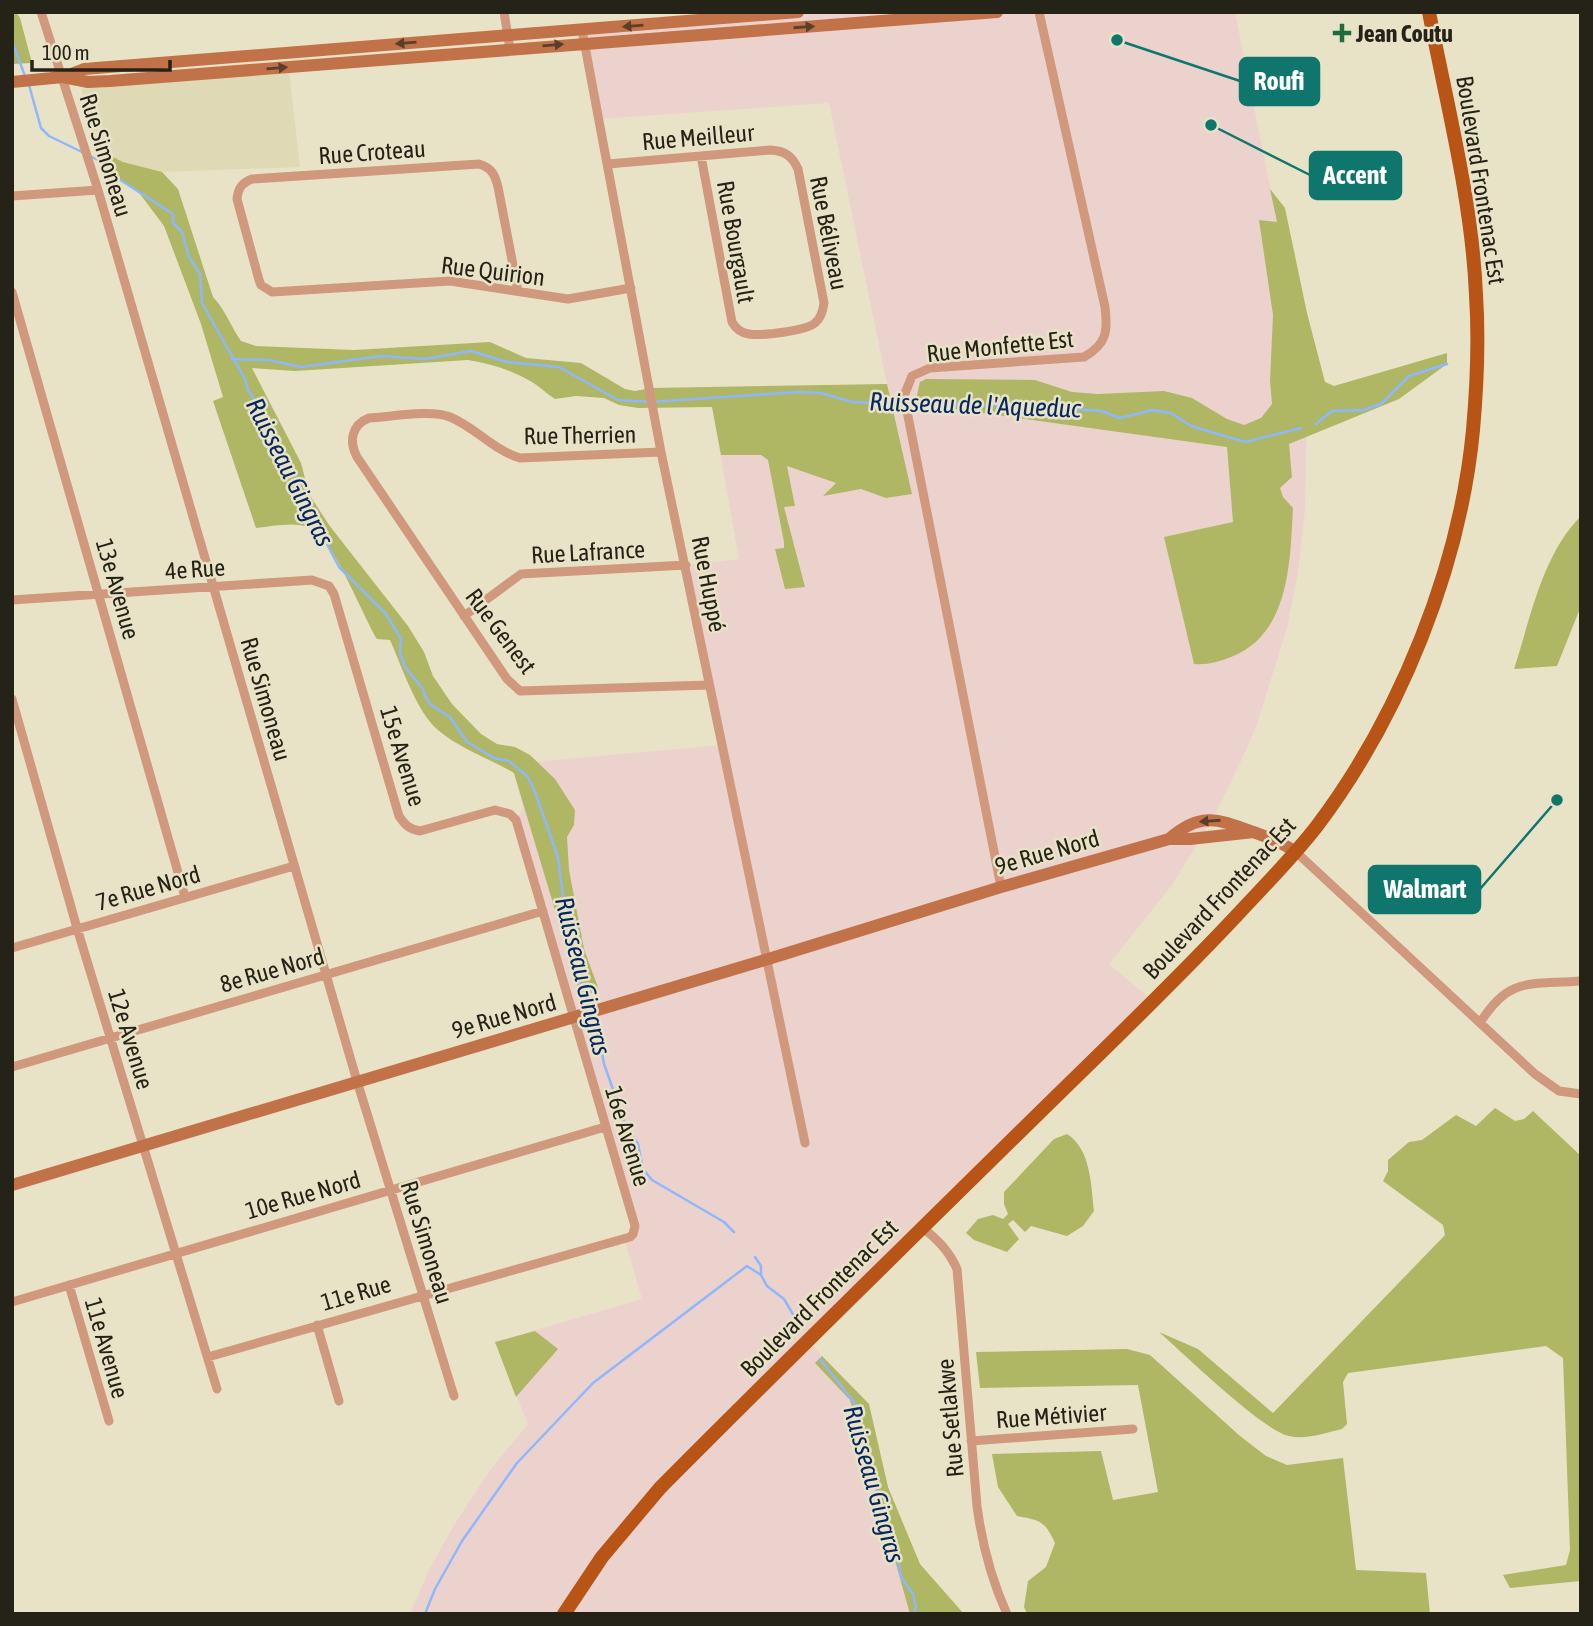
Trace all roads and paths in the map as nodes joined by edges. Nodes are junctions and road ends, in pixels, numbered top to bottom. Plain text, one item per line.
1 (41, 12) edge
2 (504, 12) edge
3 (798, 12) edge
4 (997, 12) edge
5 (1039, 12) edge
6 (1429, 12) edge
7 (753, 14) edge
8 (756, 30) junction
9 (508, 34) junction
10 (583, 36) junction
11 (510, 49) junction
12 (63, 77) junction
13 (17, 82) edge
14 (701, 156) junction
15 (791, 156) joint
16 (608, 164) junction
17 (97, 190) junction
18 (12, 197) edge
19 (631, 288) junction
20 (267, 289) joint
21 (518, 291) junction
22 (12, 292) edge
23 (740, 331) joint
24 (352, 435) joint
25 (661, 452) junction
26 (686, 565) junction
27 (214, 587) junction
28 (334, 594) joint
29 (100, 596) junction
30 (12, 600) edge
31 (464, 616) junction
32 (709, 685) junction
33 (12, 699) edge
34 (510, 814) joint
35 (1296, 852) junction
36 (294, 866) junction
37 (1000, 887) junction
38 (185, 897) junction
39 (543, 911) junction
40 (77, 928) junction
41 (12, 948) edge
42 (765, 960) junction
43 (327, 974) junction
44 (1581, 981) edge
45 (573, 1017) junction
46 (1480, 1023) junction
47 (111, 1038) junction
48 (12, 1067) edge
49 (357, 1081) junction
50 (1581, 1094) edge
51 (605, 1127) junction
52 (805, 1143) dead end
53 (142, 1144) junction
54 (12, 1185) edge
55 (390, 1190) junction
56 (923, 1228) junction
57 (635, 1230) joint
58 (175, 1252) junction
59 (69, 1285) junction
60 (423, 1294) junction
61 (12, 1302) edge
62 (317, 1325) junction
63 (208, 1357) junction
64 (217, 1389) dead end
65 (454, 1396) dead end
66 (339, 1401) dead end
67 (108, 1421) dead end
68 (1133, 1429) dead end
69 (971, 1441) junction
70 (564, 1614) edge
71 (1007, 1614) edge

1 - 12 street, Rue Simoneau
2 - 9 street
3 - 7 street
8 -> 4 street
5 - 37 street, Rue Monfette Est
6 - 35 main road, Boulevard Frontenac Est
7 - 8 street
7 -> 10 street
8 - 10 street
9 - 10 street
9 - 11 street
9 -> 12 street
11 -> 10 street
10 - 16 street, Rue Huppé
12 -> 11 street
12 - 13 street
12 - 17 street, Rue Simoneau
14 - 15 street, Rue Meilleur
14 - 16 street, Rue Meilleur
14 - 23 street, Rue Bourgault
15 - 23 street, Rue Béliveau
16 - 19 street, Rue Huppé
17 - 18 street
17 - 27 street, Rue Simoneau
19 - 21 street, Rue Quirion
19 - 25 street, Rue Huppé
20 - 21 street, Rue Quirion
20 - 21 street, Rue Croteau
22 - 29 street, 13e Avenue
24 - 25 street, Rue Therrien
24 - 31 street, Rue Genest
25 - 26 street, Rue Huppé
26 - 31 street, Rue Lafrance
26 - 32 street, Rue Huppé
27 - 28 street, 4e Rue
27 - 29 street, 4e Rue
27 - 36 street, Rue Simoneau
28 - 34 street, 15e Avenue
29 - 30 street, 4e Rue
29 - 38 street, 13e Avenue
31 - 32 street, Rue Genest
32 - 42 street, Rue Huppé
33 - 40 street, 12e Avenue
34 - 39 street, 16e Avenue
35 - 37 street, 9e Rue Nord
35 - 46 street, 9e Rue Nord
35 - 56 main road, Boulevard Frontenac Est
36 - 38 street, 7e Rue Nord
36 - 43 street, Rue Simoneau
37 - 42 street, 9e Rue Nord
38 - 40 street, 7e Rue Nord
39 - 43 street, 8e Rue Nord
39 - 45 street, 16e Avenue
40 - 41 street, 7e Rue Nord
40 - 47 street, 12e Avenue
42 - 45 street, 9e Rue Nord
42 - 52 street, Rue Huppé
43 - 47 street, 8e Rue Nord
43 - 49 street, Rue Simoneau
44 - 46 street
45 - 49 street, 9e Rue Nord
45 - 51 street, 16e Avenue
46 - 50 street, 9e Rue Nord
47 - 48 street, 8e Rue Nord
47 - 53 street, 12e Avenue
49 - 53 street, 9e Rue Nord
49 - 55 street, Rue Simoneau
51 - 55 street, 10e Rue Nord
51 - 57 street, 16e Avenue
53 - 54 street, 9e Rue Nord
53 - 58 street, 12e Avenue
55 - 58 street, 10e Rue Nord
55 - 60 street, Rue Simoneau
56 - 69 street, Rue Setlakwe
56 - 70 main road, Boulevard Frontenac Est
57 - 60 street, 11e Rue
58 - 59 street, 10e Rue Nord
58 - 63 street, 12e Avenue
59 - 61 street, 10e Rue Nord
59 - 67 street, 11e Avenue
60 - 62 street, 11e Rue
60 - 65 street, Rue Simoneau
62 - 63 street, 11e Rue
62 - 66 street
63 - 64 street, 12e Avenue
68 - 69 street, Rue Métivier
69 - 71 street, Rue Setlakwe

